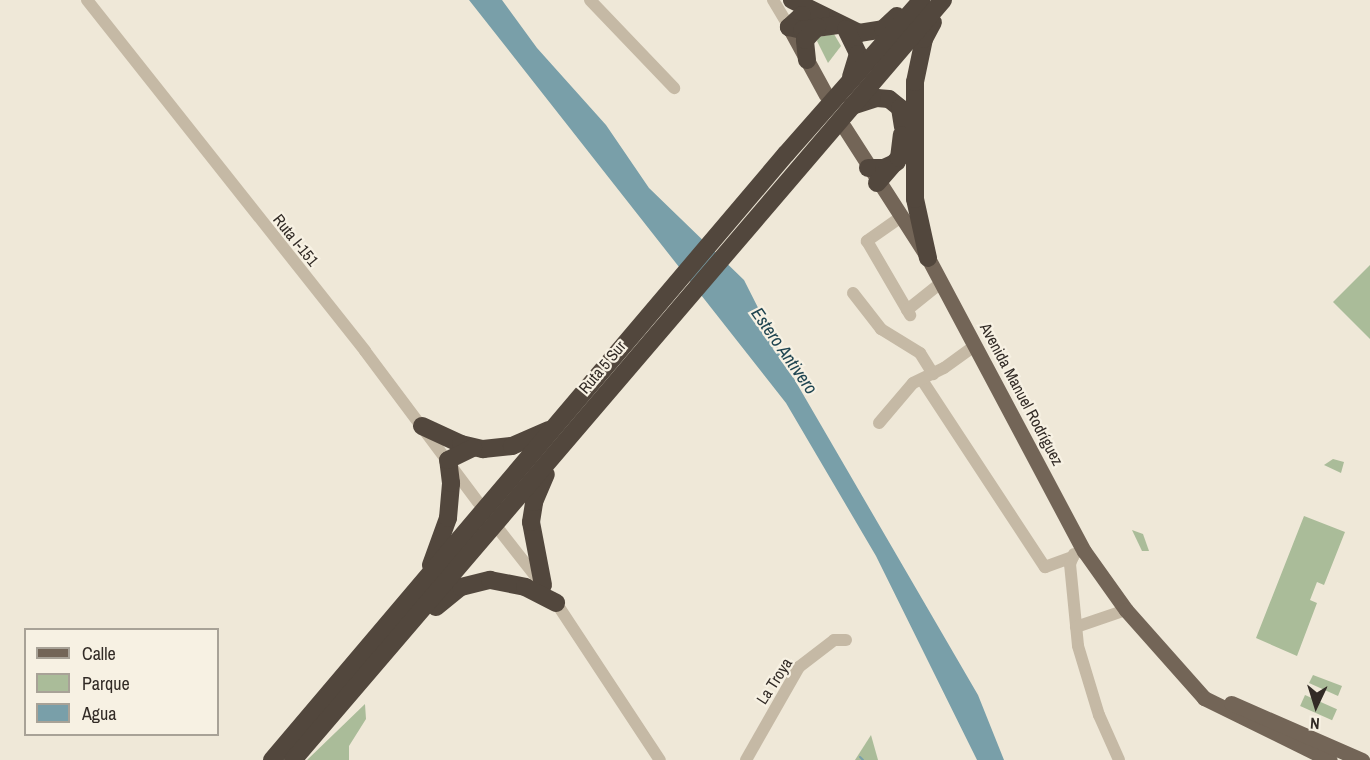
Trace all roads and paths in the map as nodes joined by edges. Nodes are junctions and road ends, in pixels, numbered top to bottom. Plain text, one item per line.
1 (87, 0) edge
2 (590, 0) edge
3 (773, 0) edge
4 (792, 0) edge
5 (912, 0) edge
6 (922, 0) edge
7 (945, 0) edge
8 (819, 21) junction
9 (789, 27) junction
10 (842, 27) junction
11 (807, 60) junction
12 (848, 84) junction
13 (674, 88) dead end
14 (826, 95) dead end
15 (850, 107) junction
16 (844, 127) dead end
17 (905, 164) junction
18 (873, 175) junction
19 (901, 217) junction
20 (928, 258) junction
21 (942, 282) junction
22 (853, 293) dead end
23 (655, 322) junction
24 (976, 345) junction
25 (933, 374) junction
26 (921, 380) junction
27 (562, 420) junction
28 (879, 423) dead end
29 (422, 426) junction
30 (566, 439) junction
31 (473, 448) junction
32 (448, 460) junction
33 (478, 502) dead end
34 (500, 531) dead end
35 (1080, 556) junction
36 (525, 562) junction
37 (508, 582) junction
38 (543, 585) junction
39 (413, 595) junction
40 (556, 603) junction
41 (1126, 610) junction
42 (1076, 627) junction
43 (846, 640) dead end
44 (1177, 671) junction
45 (364, 677) junction
46 (1320, 758) edge
47 (272, 760) edge
48 (293, 760) edge
49 (660, 760) edge
50 (746, 760) edge
51 (1119, 760) edge
52 (1362, 760) edge

1 - 29 street, Ruta I-151
2 - 13 street
3 - 9 street
4 - 8 highway
5 - 10 highway
6 - 12 highway, Ruta 5 Sur
7 - 15 highway, Ruta 5 Sur
7 - 17 highway
8 - 9 highway
8 - 10 highway
8 - 11 highway
9 - 11 main road
10 - 12 highway
11 - 14 main road
12 - 23 highway, Ruta 5 Sur
15 - 17 highway
15 - 23 highway, Ruta 5 Sur
16 - 18 main road, Avenida Manuel Rodríguez
17 - 18 highway
17 - 20 highway
18 - 19 main road, Avenida Manuel Rodríguez
19 - 20 main road, Avenida Manuel Rodríguez
19 - 21 street
20 - 21 main road, Avenida Manuel Rodríguez
21 - 24 main road, Avenida Manuel Rodríguez
22 - 25 street
23 - 27 highway, Ruta 5 Sur
23 - 30 highway, Ruta 5 Sur
24 - 25 street
24 - 35 main road, Avenida Manuel Rodríguez
25 - 26 street
26 - 28 street
26 - 35 street
27 - 31 highway
27 - 39 highway, Ruta 5 Sur
29 - 31 highway
29 - 32 street, Ruta I-151
30 - 38 highway
30 - 45 highway, Ruta 5 Sur
31 - 32 highway
32 - 33 street, Ruta I-151
32 - 39 highway
34 - 36 street
35 - 41 main road, Avenida Manuel Rodríguez
35 - 42 street
36 - 37 highway
36 - 38 street
37 - 40 highway
37 - 45 highway
38 - 40 street
39 - 47 highway, Ruta 5 Sur
40 - 49 street
41 - 42 street
41 - 44 main road, Avenida Manuel Rodríguez
42 - 51 street
43 - 50 street, La Troya
44 - 46 main road, Avenida Manuel Rodríguez
44 - 52 main road, Avenida Manuel Rodríguez
45 - 48 highway, Ruta 5 Sur

